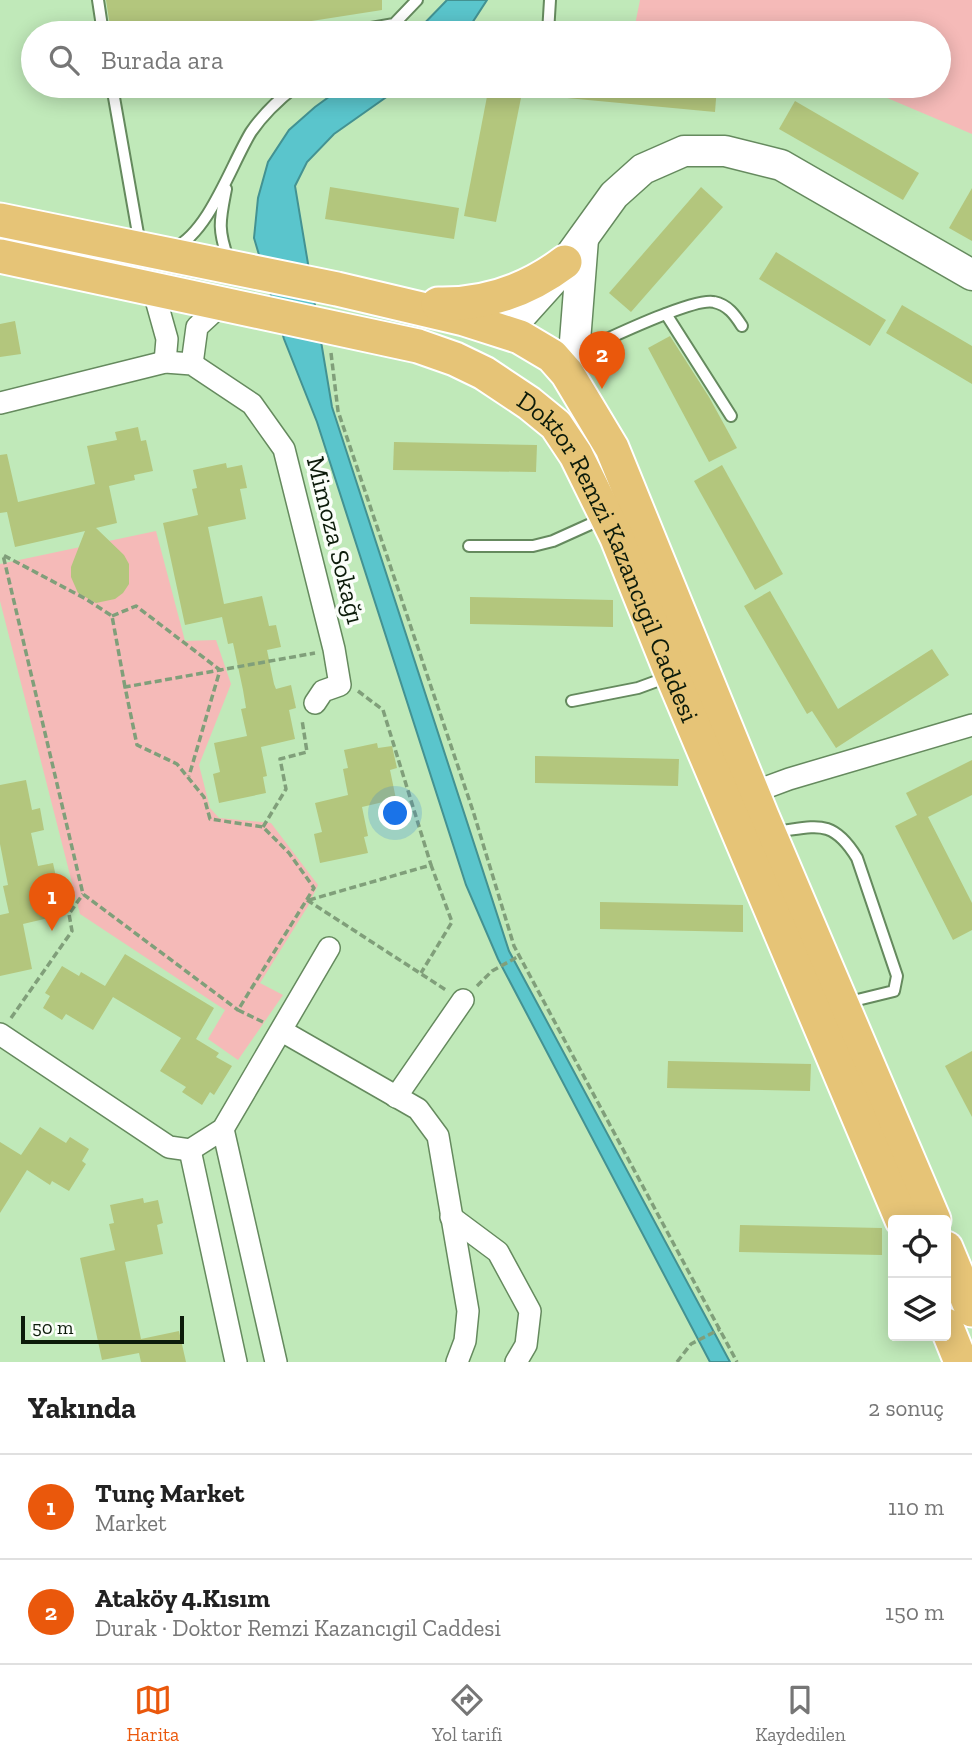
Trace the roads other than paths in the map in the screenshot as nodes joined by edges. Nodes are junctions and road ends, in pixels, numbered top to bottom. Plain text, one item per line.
1 (98, 0) edge
2 (417, 0) edge
3 (550, 0) edge
4 (101, 21) edge
5 (397, 21) edge
6 (549, 21) edge
7 (114, 98) edge
8 (281, 98) edge
9 (229, 176) junction
10 (0, 219) edge
11 (574, 250) junction
12 (148, 251) junction
13 (0, 256) edge
14 (239, 269) junction
15 (972, 275) edge
16 (153, 289) junction
17 (397, 303) junction
18 (231, 306) junction
19 (666, 314) junction
20 (742, 327) dead end
21 (506, 332) junction
22 (166, 362) junction
23 (570, 363) junction
24 (192, 364) junction
25 (484, 373) junction
26 (0, 402) edge
27 (528, 403) junction
28 (731, 416) dead end
29 (606, 517) junction
30 (469, 546) dead end
31 (672, 675) junction
32 (572, 701) dead end
33 (309, 710) road end
34 (972, 725) edge
35 (754, 792) junction
36 (769, 832) junction
37 (330, 948) dead end
38 (463, 1000) road end
39 (842, 1003) junction
40 (282, 1031) junction
41 (0, 1034) edge
42 (396, 1097) junction
43 (223, 1129) junction
44 (190, 1150) junction
45 (900, 1215) edge
46 (932, 1215) edge
47 (451, 1217) junction
48 (951, 1260) edge
49 (972, 1310) edge
50 (951, 1337) edge
51 (236, 1362) edge
52 (276, 1362) edge
53 (457, 1362) edge
54 (516, 1362) edge
55 (961, 1362) edge

1 - 4 lane
2 - 5 lane
3 - 6 lane
7 - 12 lane
8 - 9 lane
9 - 12 lane
9 - 14 lane
10 - 12 main road
11 - 15 main road
11 - 17 main road
11 - 21 main road
11 - 23 main road
12 - 14 main road
13 - 16 main road, Doktor Remzi Kazancıgil Caddesi
14 - 17 main road, Doktor Remzi Kazancıgil Caddesi
16 - 18 main road, Doktor Remzi Kazancıgil Caddesi
16 - 22 street
17 - 21 main road, Doktor Remzi Kazancıgil Caddesi
18 - 24 street
18 - 25 main road, Doktor Remzi Kazancıgil Caddesi
19 - 20 lane
19 - 23 lane
19 - 28 lane
21 - 23 main road, Doktor Remzi Kazancıgil Caddesi
21 - 25 main road
22 - 24 street, Mimoza Sokağı
22 - 26 street, Mimoza Sokağı
23 - 27 main road
23 - 35 main road, Doktor Remzi Kazancıgil Caddesi
24 - 33 street, Mimoza Sokağı
25 - 27 main road, Doktor Remzi Kazancıgil Caddesi
27 - 29 main road, Doktor Remzi Kazancıgil Caddesi
29 - 30 lane
29 - 31 main road, Doktor Remzi Kazancıgil Caddesi
31 - 32 lane
31 - 45 main road, Doktor Remzi Kazancıgil Caddesi
34 - 35 street
35 - 36 main road, Doktor Remzi Kazancıgil Caddesi
36 - 39 main road, Doktor Remzi Kazancıgil Caddesi
36 - 39 lane
37 - 40 street
38 - 42 street
39 - 46 main road, Doktor Remzi Kazancıgil Caddesi
40 - 42 street
40 - 43 street
41 - 44 street
42 - 47 street
43 - 44 street
43 - 52 street
44 - 51 street
47 - 53 street
47 - 54 street
48 - 49 main road
50 - 55 main road

